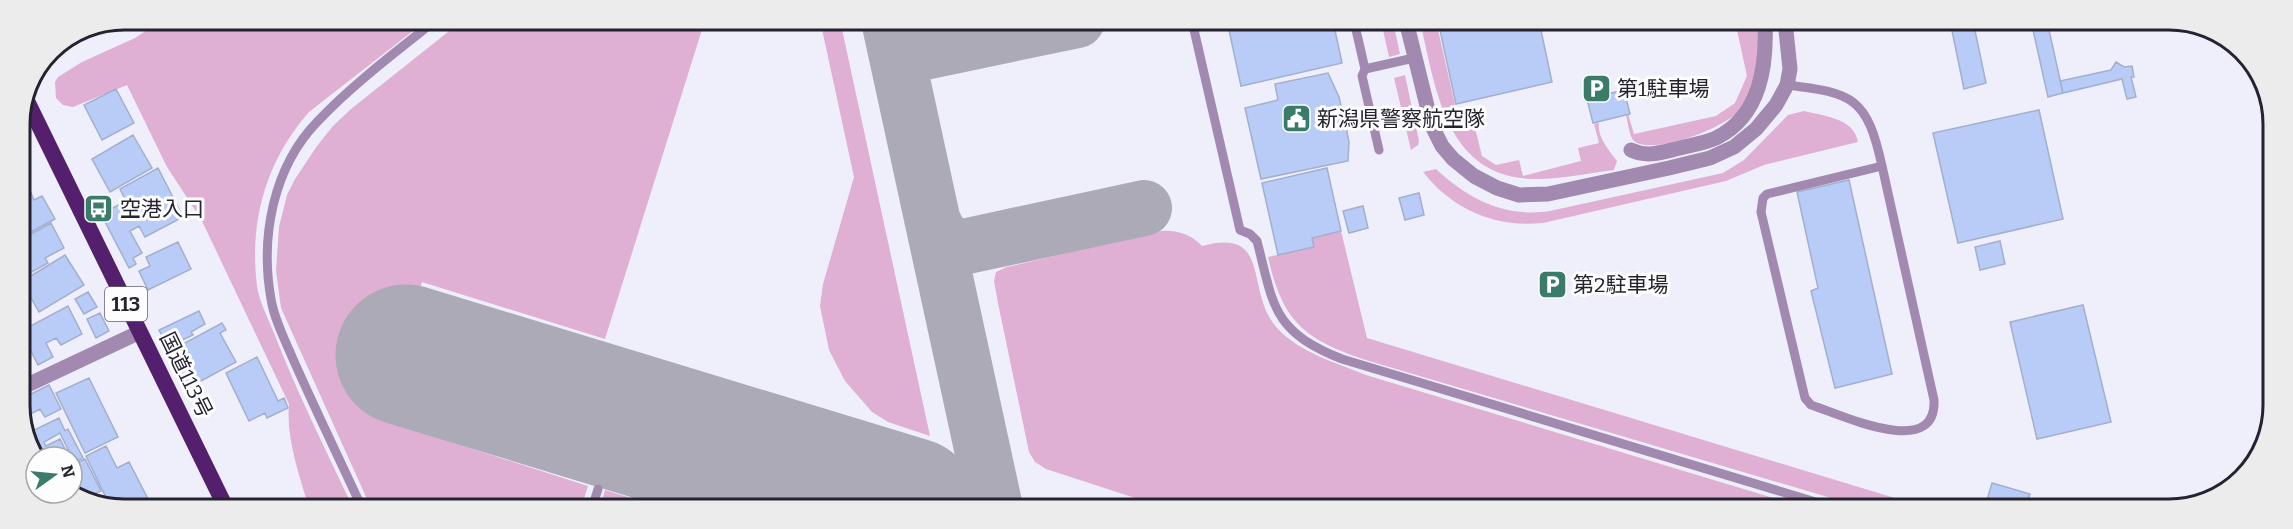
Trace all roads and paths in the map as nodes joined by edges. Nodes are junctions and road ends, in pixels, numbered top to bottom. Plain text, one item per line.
1 (424, 30) edge
2 (1194, 30) edge
3 (1356, 30) edge
4 (1408, 30) edge
5 (1765, 30) edge
6 (1786, 30) edge
7 (1414, 58) junction
8 (1365, 69) junction
9 (1787, 85) junction
10 (31, 110) edge
11 (1379, 150) dead end
12 (1631, 150) dead end
13 (1882, 166) junction
14 (140, 332) junction
15 (30, 384) edge
16 (598, 489) dead end
17 (221, 499) edge
18 (358, 499) edge
19 (595, 499) edge
20 (1806, 499) edge

1 - 18 lane
2 - 20 lane
3 - 8 lane
4 - 7 street
5 - 12 street
6 - 9 street
7 - 8 lane
7 - 9 street
8 - 11 lane
9 - 13 lane
10 - 14 highway, 国道113号 / 113
13 - 13 lane
14 - 15 street
14 - 17 highway, 国道113号 / 113
16 - 19 lane

